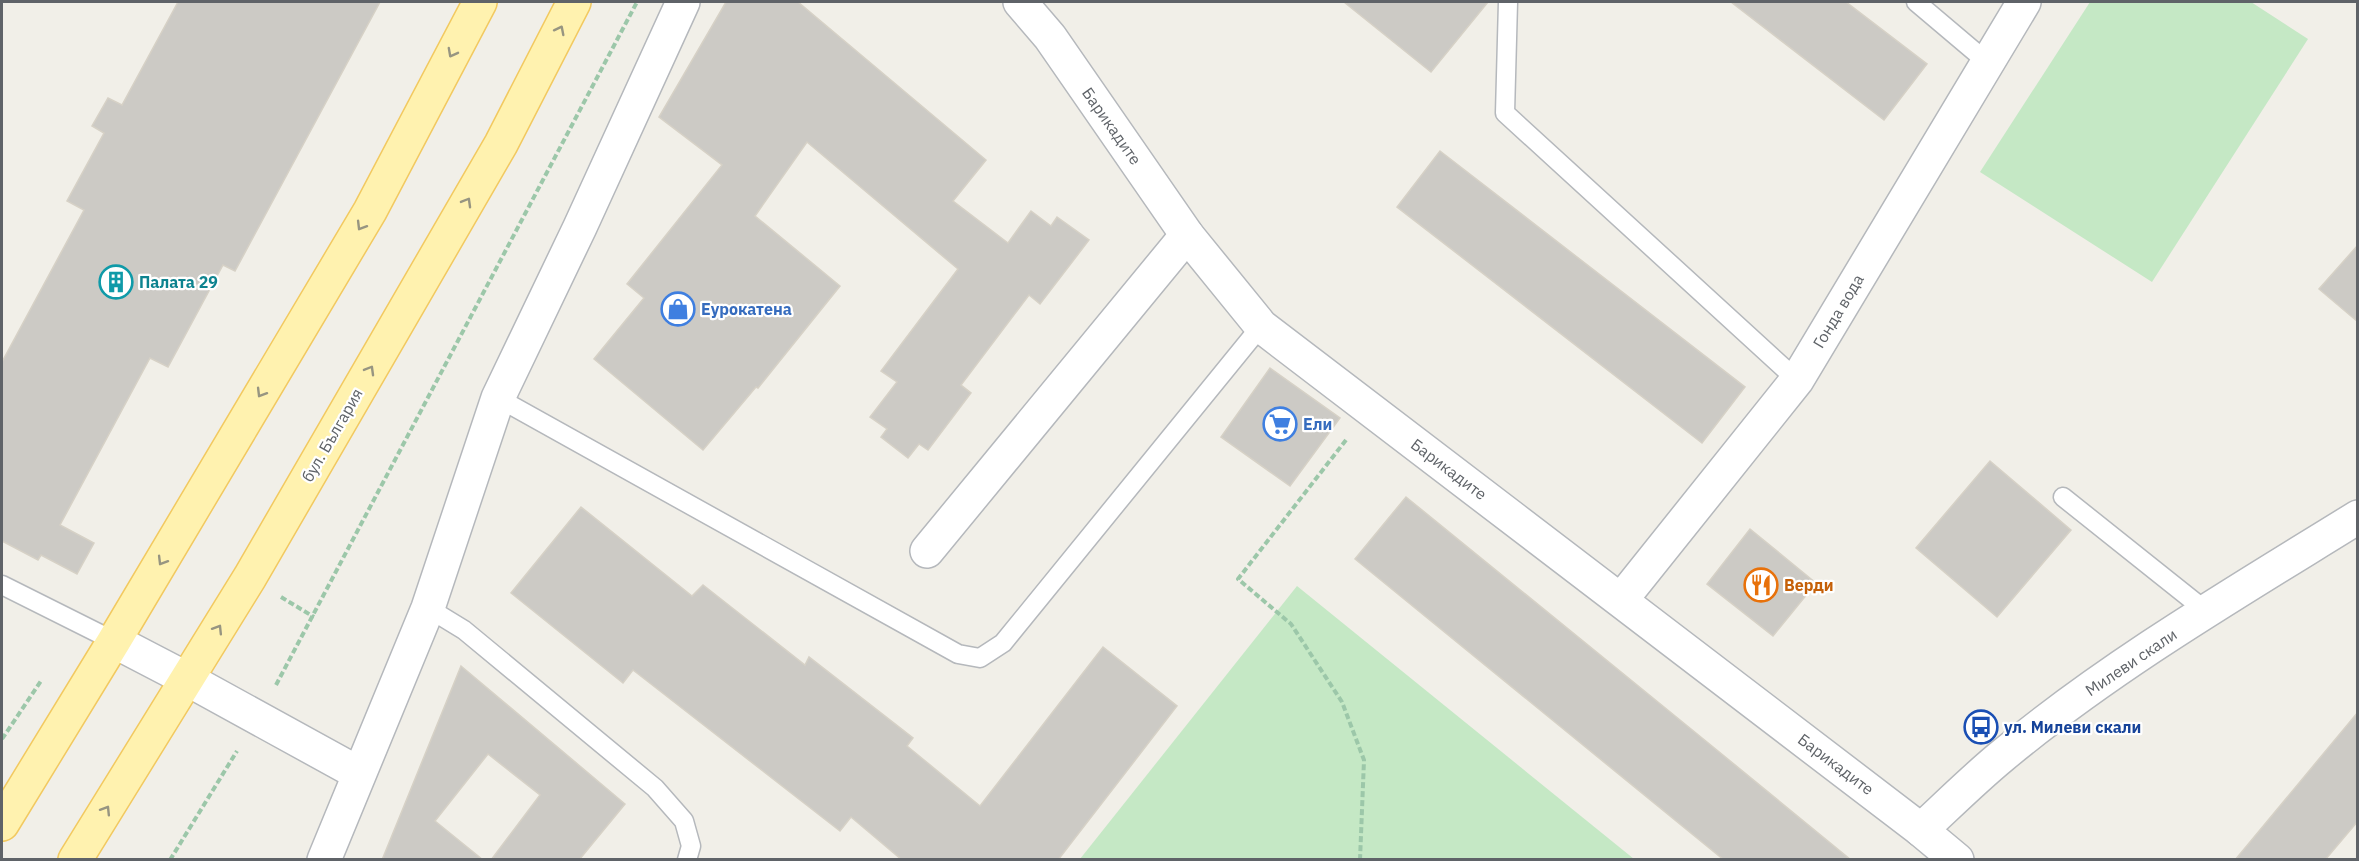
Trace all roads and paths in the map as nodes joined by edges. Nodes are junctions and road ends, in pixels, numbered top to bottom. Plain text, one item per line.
1 (480, 2) edge
2 (574, 2) edge
3 (637, 2) edge
4 (682, 2) edge
5 (1020, 2) edge
6 (1509, 2) edge
7 (1916, 2) edge
8 (2024, 2) edge
9 (1987, 62) junction
10 (1187, 235) junction
11 (1261, 326) junction
12 (1797, 380) junction
13 (498, 398) junction
14 (1370, 408) junction
15 (2063, 497) dead end
16 (2358, 517) edge
17 (927, 551) dead end
18 (2, 585) edge
19 (1621, 600) junction
20 (428, 608) junction
21 (2206, 611) junction
22 (114, 641) junction
23 (187, 679) junction
24 (258, 717) junction
25 (358, 773) junction
26 (2, 824) edge
27 (1921, 830) junction
28 (75, 860) edge
29 (170, 860) edge
30 (324, 860) edge
31 (687, 860) edge
32 (1360, 860) edge
33 (1957, 860) edge

1 -> 22 main road
23 -> 2 main road, бул. България
3 - 24 path
4 - 13 street
5 - 10 street, Барикадите
6 - 12 lane
7 - 9 lane
8 - 9 street, Гонда вода
9 - 12 street, Гонда вода
10 - 11 street, Барикадите
10 - 17 street
11 - 13 lane
11 - 14 street, Барикадите
12 - 19 street, Гонда вода
13 - 20 street
14 - 19 street, Барикадите
14 - 32 path
15 - 21 lane
16 - 21 street, Милеви скали
18 - 22 lane
19 - 27 street, Барикадите
20 - 25 street
20 - 31 lane
21 - 27 street, Милеви скали
22 - 23 street
22 - 26 main road
23 - 24 street
28 -> 23 main road, бул. България
24 - 25 street
24 - 29 path
25 - 30 street
27 - 33 street, Барикадите

